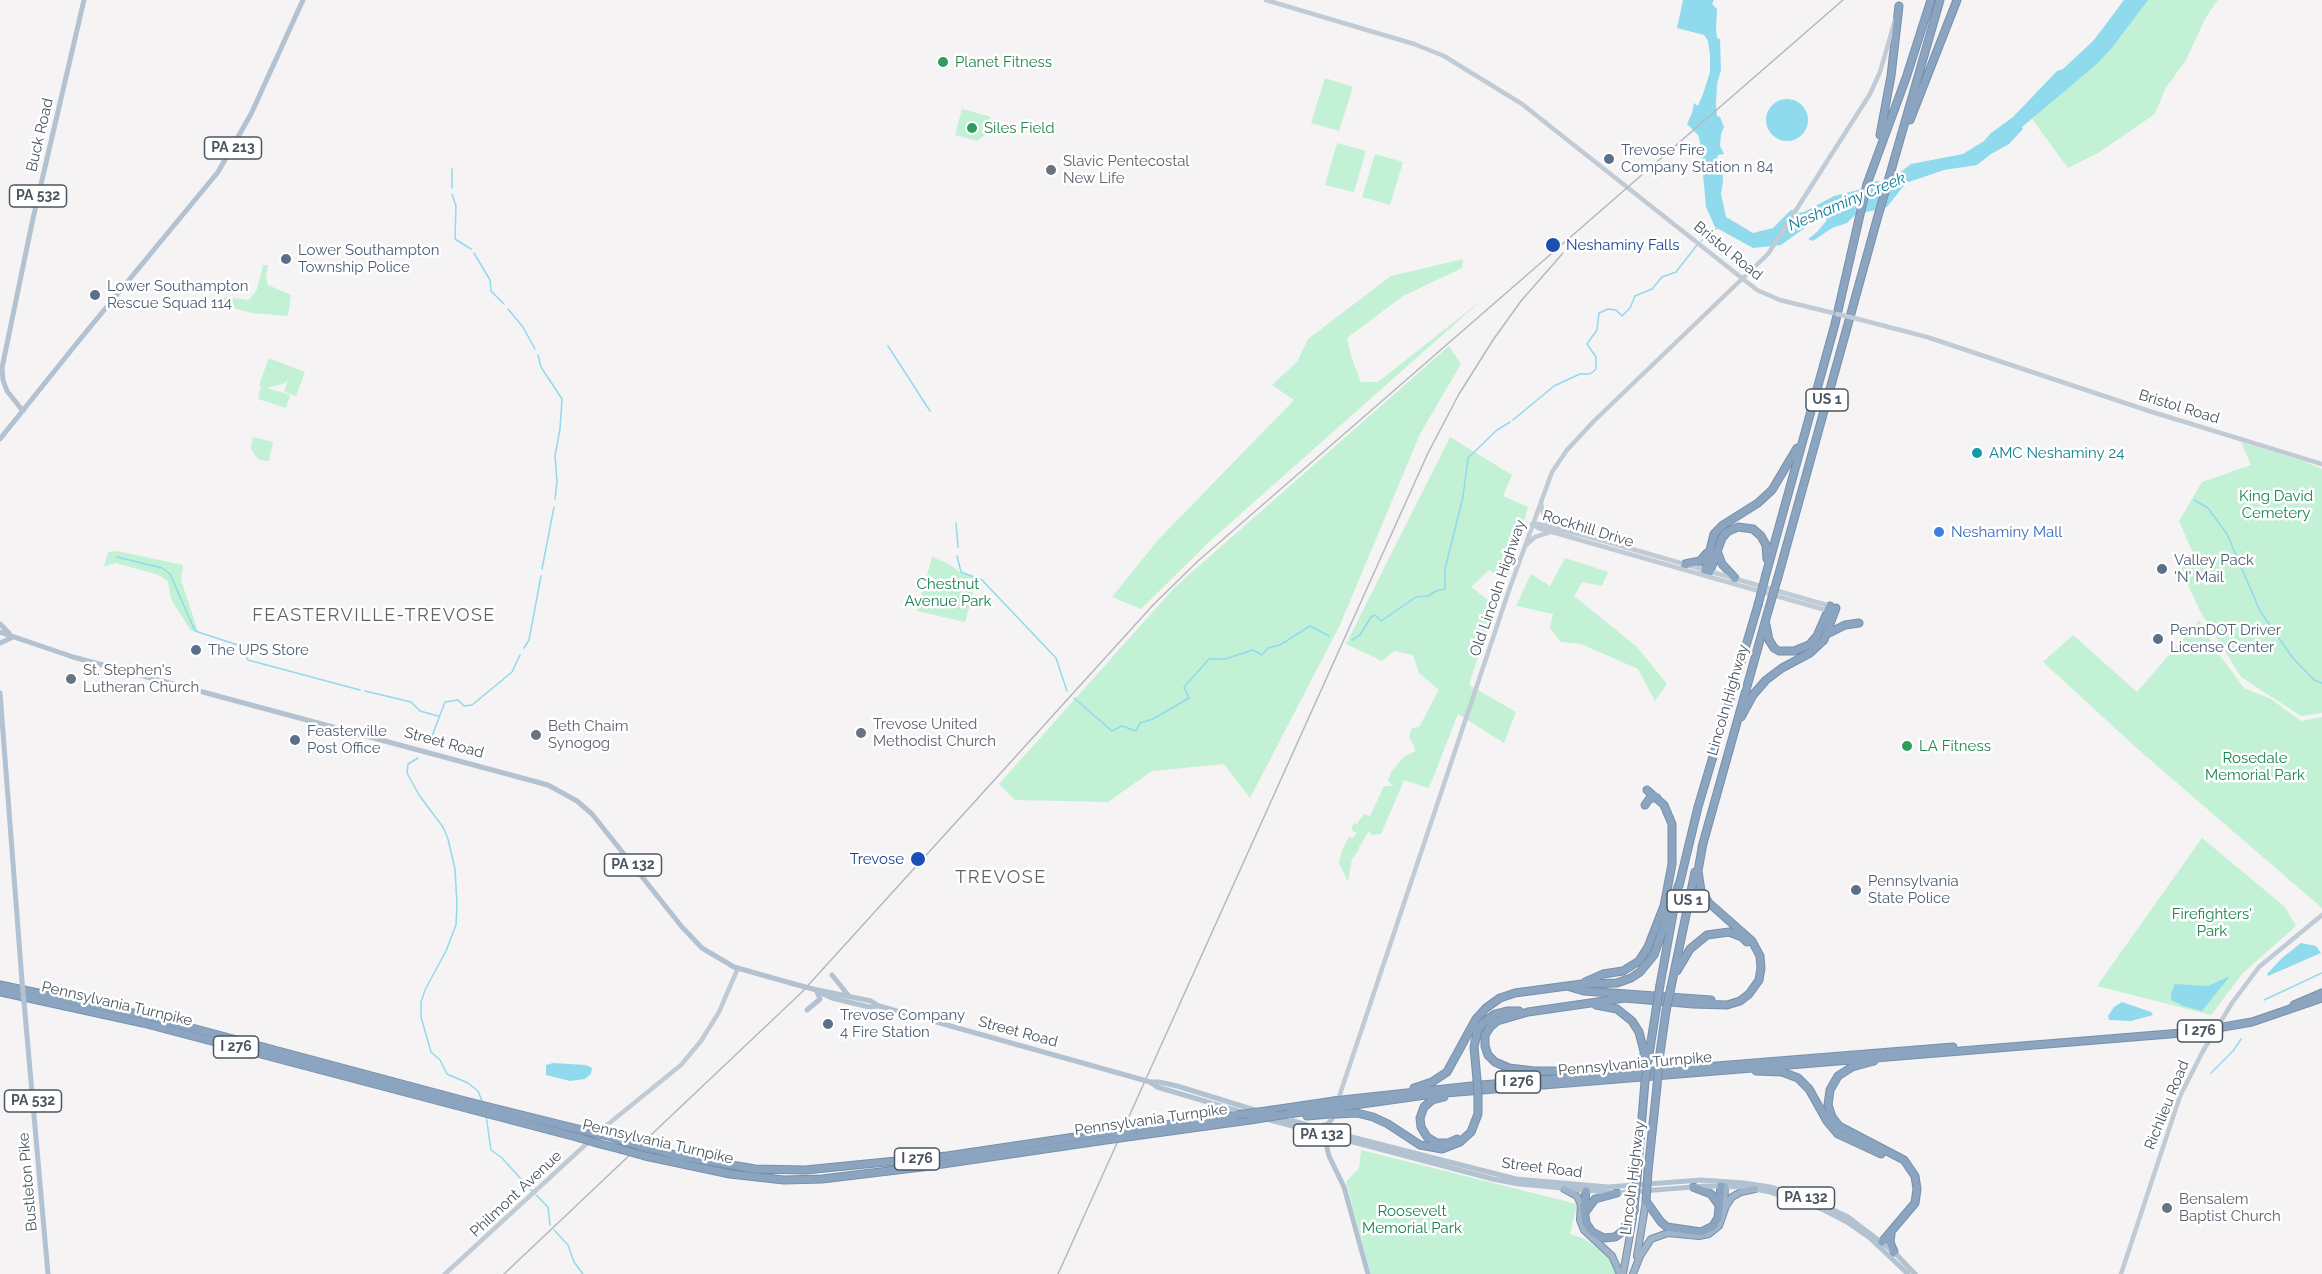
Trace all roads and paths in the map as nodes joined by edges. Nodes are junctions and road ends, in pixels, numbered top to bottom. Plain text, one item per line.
1 (84, 0) edge
2 (303, 0) edge
3 (1266, 0) edge
4 (1931, 0) edge
5 (1940, 0) edge
6 (1957, 0) edge
7 (1900, 3) edge
8 (1900, 145) junction
9 (1873, 164) junction
10 (1743, 279) junction
11 (23, 411) junction
12 (1803, 438) junction
13 (0, 439) edge
14 (2322, 464) edge
15 (1541, 500) junction
16 (1532, 524) junction
17 (1554, 530) junction
18 (1524, 547) junction
19 (1713, 551) junction
20 (1685, 564) junction
21 (1707, 573) junction
22 (1766, 574) junction
23 (1735, 578) junction
24 (1832, 609) junction
25 (1768, 611) junction
26 (1859, 623) dead end
27 (0, 624) edge
28 (0, 632) edge
29 (1827, 634) junction
30 (15, 637) junction
31 (0, 643) edge
32 (0, 693) edge
33 (1734, 730) junction
34 (1647, 790) dead end
35 (1657, 798) junction
36 (1645, 805) dead end
37 (1703, 843) junction
38 (1679, 884) junction
39 (2322, 915) edge
40 (738, 968) junction
41 (832, 975) dead end
42 (1582, 984) junction
43 (0, 985) edge
44 (1567, 986) junction
45 (1671, 987) junction
46 (813, 989) junction
47 (0, 992) edge
48 (2322, 993) edge
49 (852, 997) junction
50 (2322, 998) edge
51 (1581, 1005) junction
52 (879, 1006) junction
53 (807, 1010) dead end
54 (1528, 1012) junction
55 (1474, 1023) junction
56 (1930, 1053) junction
57 (1647, 1070) junction
58 (1726, 1070) junction
59 (1474, 1080) junction
60 (1150, 1082) junction
61 (1385, 1094) junction
62 (1477, 1095) junction
63 (470, 1106) junction
64 (1335, 1109) junction
65 (497, 1113) junction
66 (1272, 1114) junction
67 (1310, 1126) junction
68 (1135, 1132) junction
69 (1329, 1134) junction
70 (1101, 1137) junction
71 (1344, 1140) junction
72 (1329, 1155) junction
73 (1723, 1184) junction
74 (1693, 1186) junction
75 (1564, 1189) junction
76 (1585, 1189) junction
77 (1755, 1189) junction
78 (1617, 1193) junction
79 (1646, 1201) junction
80 (1581, 1205) junction
81 (1722, 1210) junction
82 (1634, 1211) junction
83 (1586, 1219) junction
84 (1894, 1228) junction
85 (1880, 1242) junction
86 (1894, 1252) junction
87 (48, 1274) edge
88 (445, 1274) edge
89 (1368, 1274) edge
90 (1622, 1274) edge
91 (1633, 1274) edge
92 (1908, 1274) edge
93 (1915, 1274) edge
94 (2121, 1274) edge

1 - 11 main road, Buck Road / PA 532
2 - 11 main road, PA 213
3 - 10 main road, Bristol Road
4 - 9 highway, US 1
5 - 8 highway, US 1
6 - 8 highway
7 - 9 highway
7 - 10 main road, Old Lincoln Highway
8 - 25 highway, Lincoln Highway / US 1, bridge
9 - 12 highway, Lincoln Highway / US 1
10 - 14 main road, Bristol Road, bridge
10 - 15 main road, Old Lincoln Highway
11 - 13 main road
12 - 19 highway
12 - 22 highway, Lincoln Highway / US 1
15 - 16 main road, Old Lincoln Highway
15 - 17 main road
16 - 17 main road, Rockhill Drive
16 - 18 main road, Old Lincoln Highway
17 - 18 main road
17 - 20 main road, Rockhill Drive
17 - 21 main road, Rockhill Drive
18 - 64 main road, Old Lincoln Highway
19 - 20 highway
19 - 21 highway
19 - 22 highway
19 - 23 highway
20 - 21 main road, Rockhill Drive
21 - 23 main road, Rockhill Drive
21 - 24 main road, Rockhill Drive
22 - 38 highway, Lincoln Highway / US 1, bridge
23 - 24 main road, Rockhill Drive
24 - 25 highway
24 - 29 highway
25 - 33 highway, Lincoln Highway / US 1
26 - 29 highway
27 - 30 main road
28 - 30 main road, Street Road / PA 132
29 - 33 highway
30 - 31 main road
30 - 40 main road, Street Road / PA 132
32 - 87 main road, Bustleton Pike / PA 532, bridge
33 - 37 highway, Lincoln Highway / US 1
34 - 35 highway
35 - 36 highway
35 - 42 highway
37 - 45 highway, Lincoln Highway / US 1
37 - 51 highway
38 - 42 highway
38 - 57 highway, Lincoln Highway / US 1, bridge
39 - 94 main road, Richlieu Road, bridge
40 - 46 main road, Street Road / PA 132, bridge
40 - 88 main road, Philmont Avenue
41 - 49 main road
42 - 44 highway
43 - 63 highway, Pennsylvania Turnpike / I 276
44 - 45 highway
44 - 55 highway
45 - 79 highway, Lincoln Highway / US 1, bridge
46 - 49 main road, Street Road / PA 132
46 - 52 main road, Street Road / PA 132
46 - 53 main road
47 - 63 highway, Pennsylvania Turnpike / I 276
48 - 57 highway, Pennsylvania Turnpike / I 276
49 - 52 main road, Street Road / PA 132
50 - 56 highway, Pennsylvania Turnpike / I 276
51 - 54 highway
51 - 57 highway
52 - 60 main road, Street Road / PA 132, bridge
54 - 57 highway
54 - 59 highway
55 - 59 highway
55 - 61 highway
56 - 58 highway, Pennsylvania Turnpike / I 276
56 - 84 highway
57 - 61 highway, Pennsylvania Turnpike / I 276
57 - 82 highway, Lincoln Highway / US 1, bridge
58 - 62 highway, Pennsylvania Turnpike / I 276
58 - 85 highway
59 - 62 highway, bridge
60 - 67 main road, Street Road / PA 132
60 - 69 main road, Street Road / PA 132
61 - 64 highway, Pennsylvania Turnpike / I 276
62 - 62 highway
62 - 64 highway, Pennsylvania Turnpike / I 276
62 - 64 highway
63 - 65 highway, Pennsylvania Turnpike / I 276
64 - 66 highway, Pennsylvania Turnpike / I 276
64 - 66 highway, bridge
64 - 67 main road
64 - 69 main road, Old Lincoln Highway
65 - 70 highway, Pennsylvania Turnpike / I 276, bridge
65 - 70 highway, Pennsylvania Turnpike / I 276, bridge
66 - 68 highway, Pennsylvania Turnpike / I 276, bridge
66 - 68 highway, Pennsylvania Turnpike / I 276, bridge
67 - 69 main road, Street Road / PA 132
68 - 70 highway, Pennsylvania Turnpike / I 276, bridge
69 - 71 main road, Street Road / PA 132
69 - 72 main road, Old Lincoln Highway
69 - 76 main road, Street Road / PA 132
71 - 72 main road
71 - 75 main road, Street Road / PA 132
72 - 89 main road, Old Lincoln Highway
73 - 74 main road, Street Road / PA 132
73 - 76 main road, Street Road / PA 132
73 - 77 main road, Street Road / PA 132
73 - 81 highway
73 - 85 main road, Street Road / PA 132
74 - 78 main road, Street Road / PA 132
74 - 81 highway
75 - 76 main road, Street Road / PA 132
75 - 80 highway
76 - 78 main road, Street Road / PA 132
76 - 80 highway
76 - 83 highway
77 - 81 highway
77 - 85 main road, Street Road / PA 132
78 - 83 highway
79 - 81 highway
79 - 91 highway, Lincoln Highway / US 1
80 - 90 highway
81 - 91 highway
82 - 83 highway
82 - 90 highway, Lincoln Highway / US 1
84 - 85 highway
84 - 86 highway
85 - 86 main road, Street Road / PA 132
85 - 92 main road, Street Road / PA 132
86 - 93 main road, Street Road / PA 132

